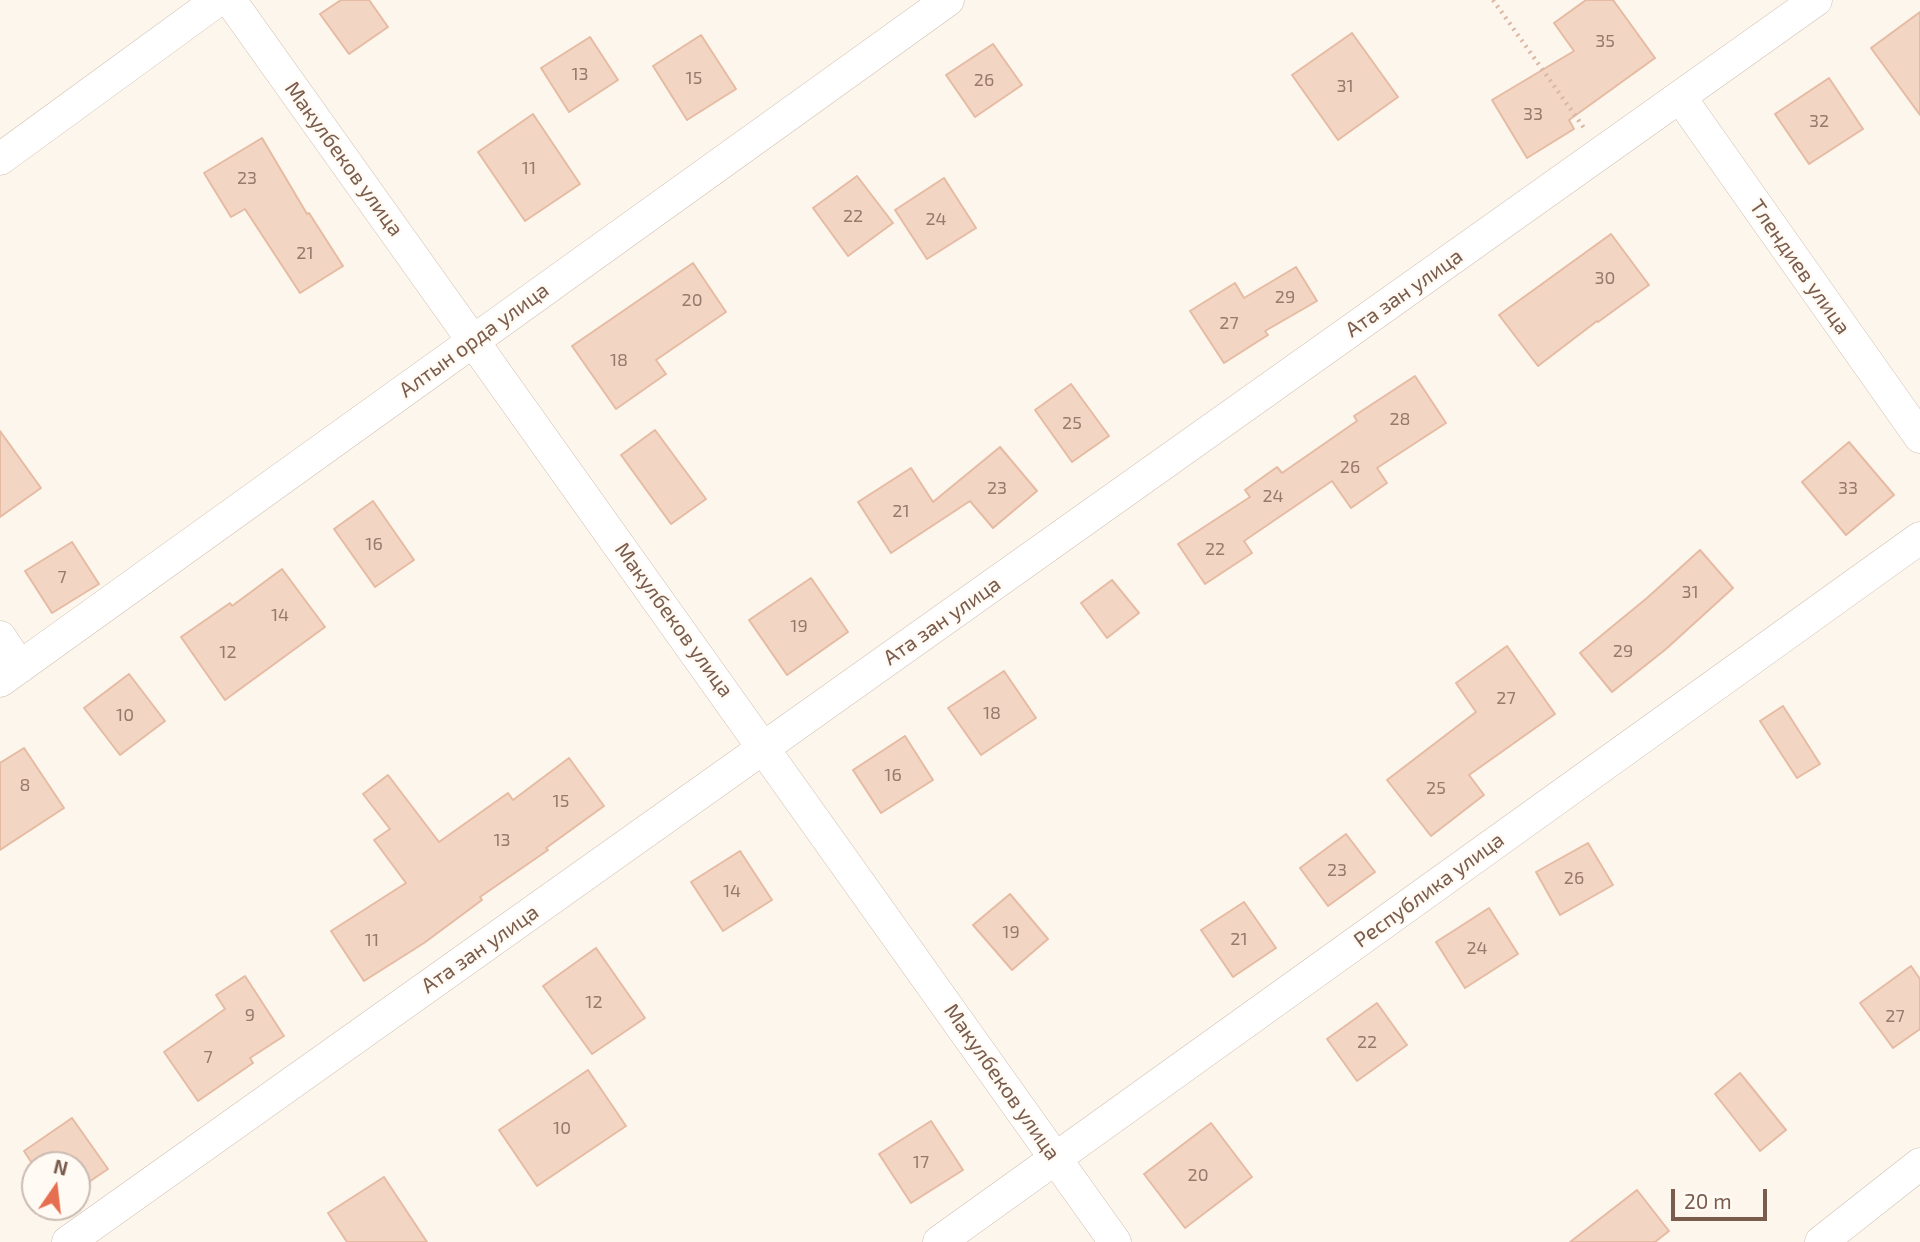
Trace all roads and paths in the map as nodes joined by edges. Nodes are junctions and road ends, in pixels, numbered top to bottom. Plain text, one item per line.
1 (218, 0) edge
2 (230, 0) edge
3 (948, 0) edge
4 (1493, 0) edge
5 (1816, 0) edge
6 (1679, 97) junction
7 (1601, 153) junction
8 (0, 159) edge
9 (474, 340) junction
10 (1920, 438) edge
11 (1920, 538) edge
12 (0, 637) edge
13 (10, 674) edge
14 (764, 747) junction
15 (1056, 1158) junction
16 (1920, 1164) edge
17 (1836, 1237) edge
18 (68, 1242) edge
19 (939, 1242) edge
20 (1115, 1242) edge

1 - 8 street
2 - 9 street, Макулбеков улица
3 - 9 street, Алтын орда улица
4 - 7 path
5 - 6 street, Ата зан улица
6 - 7 street, Ата зан улица
6 - 10 street, Тлендиев улица
7 - 14 street, Ата зан улица
9 - 13 street, Алтын орда улица
9 - 14 street, Макулбеков улица
11 - 15 street, Республика улица
12 - 13 street
14 - 15 street, Макулбеков улица
14 - 18 street, Ата зан улица
15 - 19 street, Республика улица
15 - 20 street, Макулбеков улица
16 - 17 street

